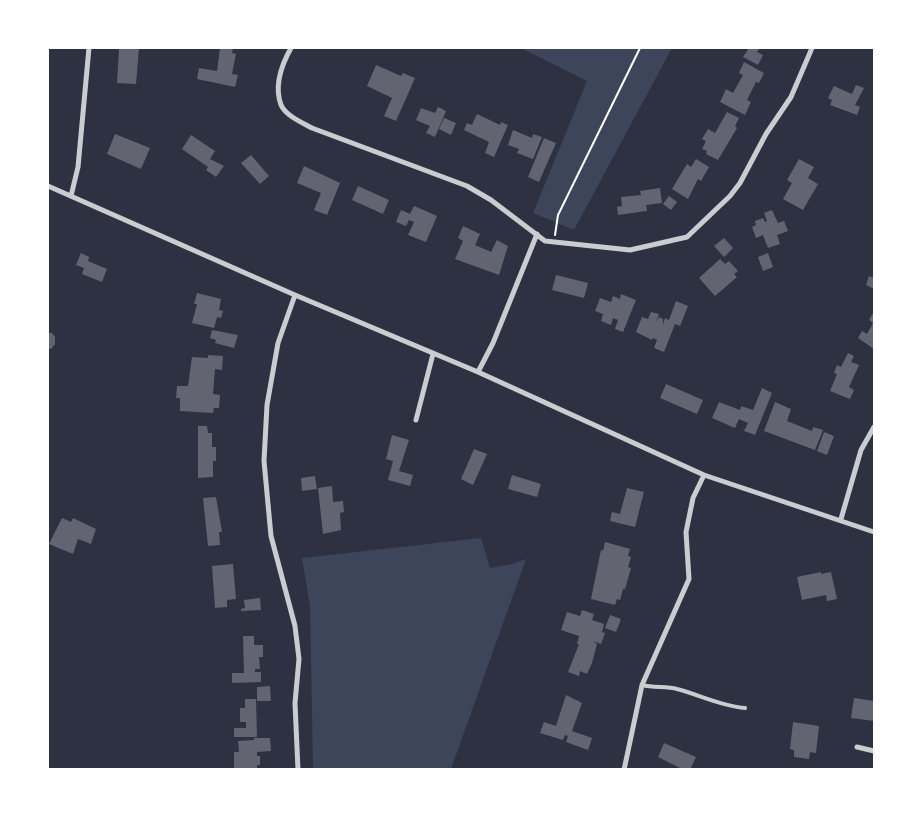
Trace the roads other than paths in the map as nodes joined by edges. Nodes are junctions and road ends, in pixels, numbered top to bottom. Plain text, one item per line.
1 (89, 48) edge
2 (291, 48) edge
3 (812, 48) edge
4 (48, 186) edge
5 (71, 196) junction
6 (537, 234) junction
7 (295, 295) junction
8 (434, 354) junction
9 (478, 372) junction
10 (416, 420) dead end
11 (874, 427) edge
12 (704, 476) junction
13 (841, 519) junction
14 (874, 532) edge
15 (642, 685) junction
16 (745, 708) dead end
17 (857, 746) dead end
18 (874, 751) edge
19 (298, 770) edge
20 (624, 770) edge

1 - 5 street
2 - 6 street
3 - 6 street
4 - 5 street
5 - 7 street
6 - 9 street
7 - 8 street
7 - 19 street
8 - 9 street
8 - 10 street
9 - 12 street
11 - 13 street
12 - 13 street
12 - 15 street
13 - 14 street
15 - 16 lane
15 - 20 street
17 - 18 street

